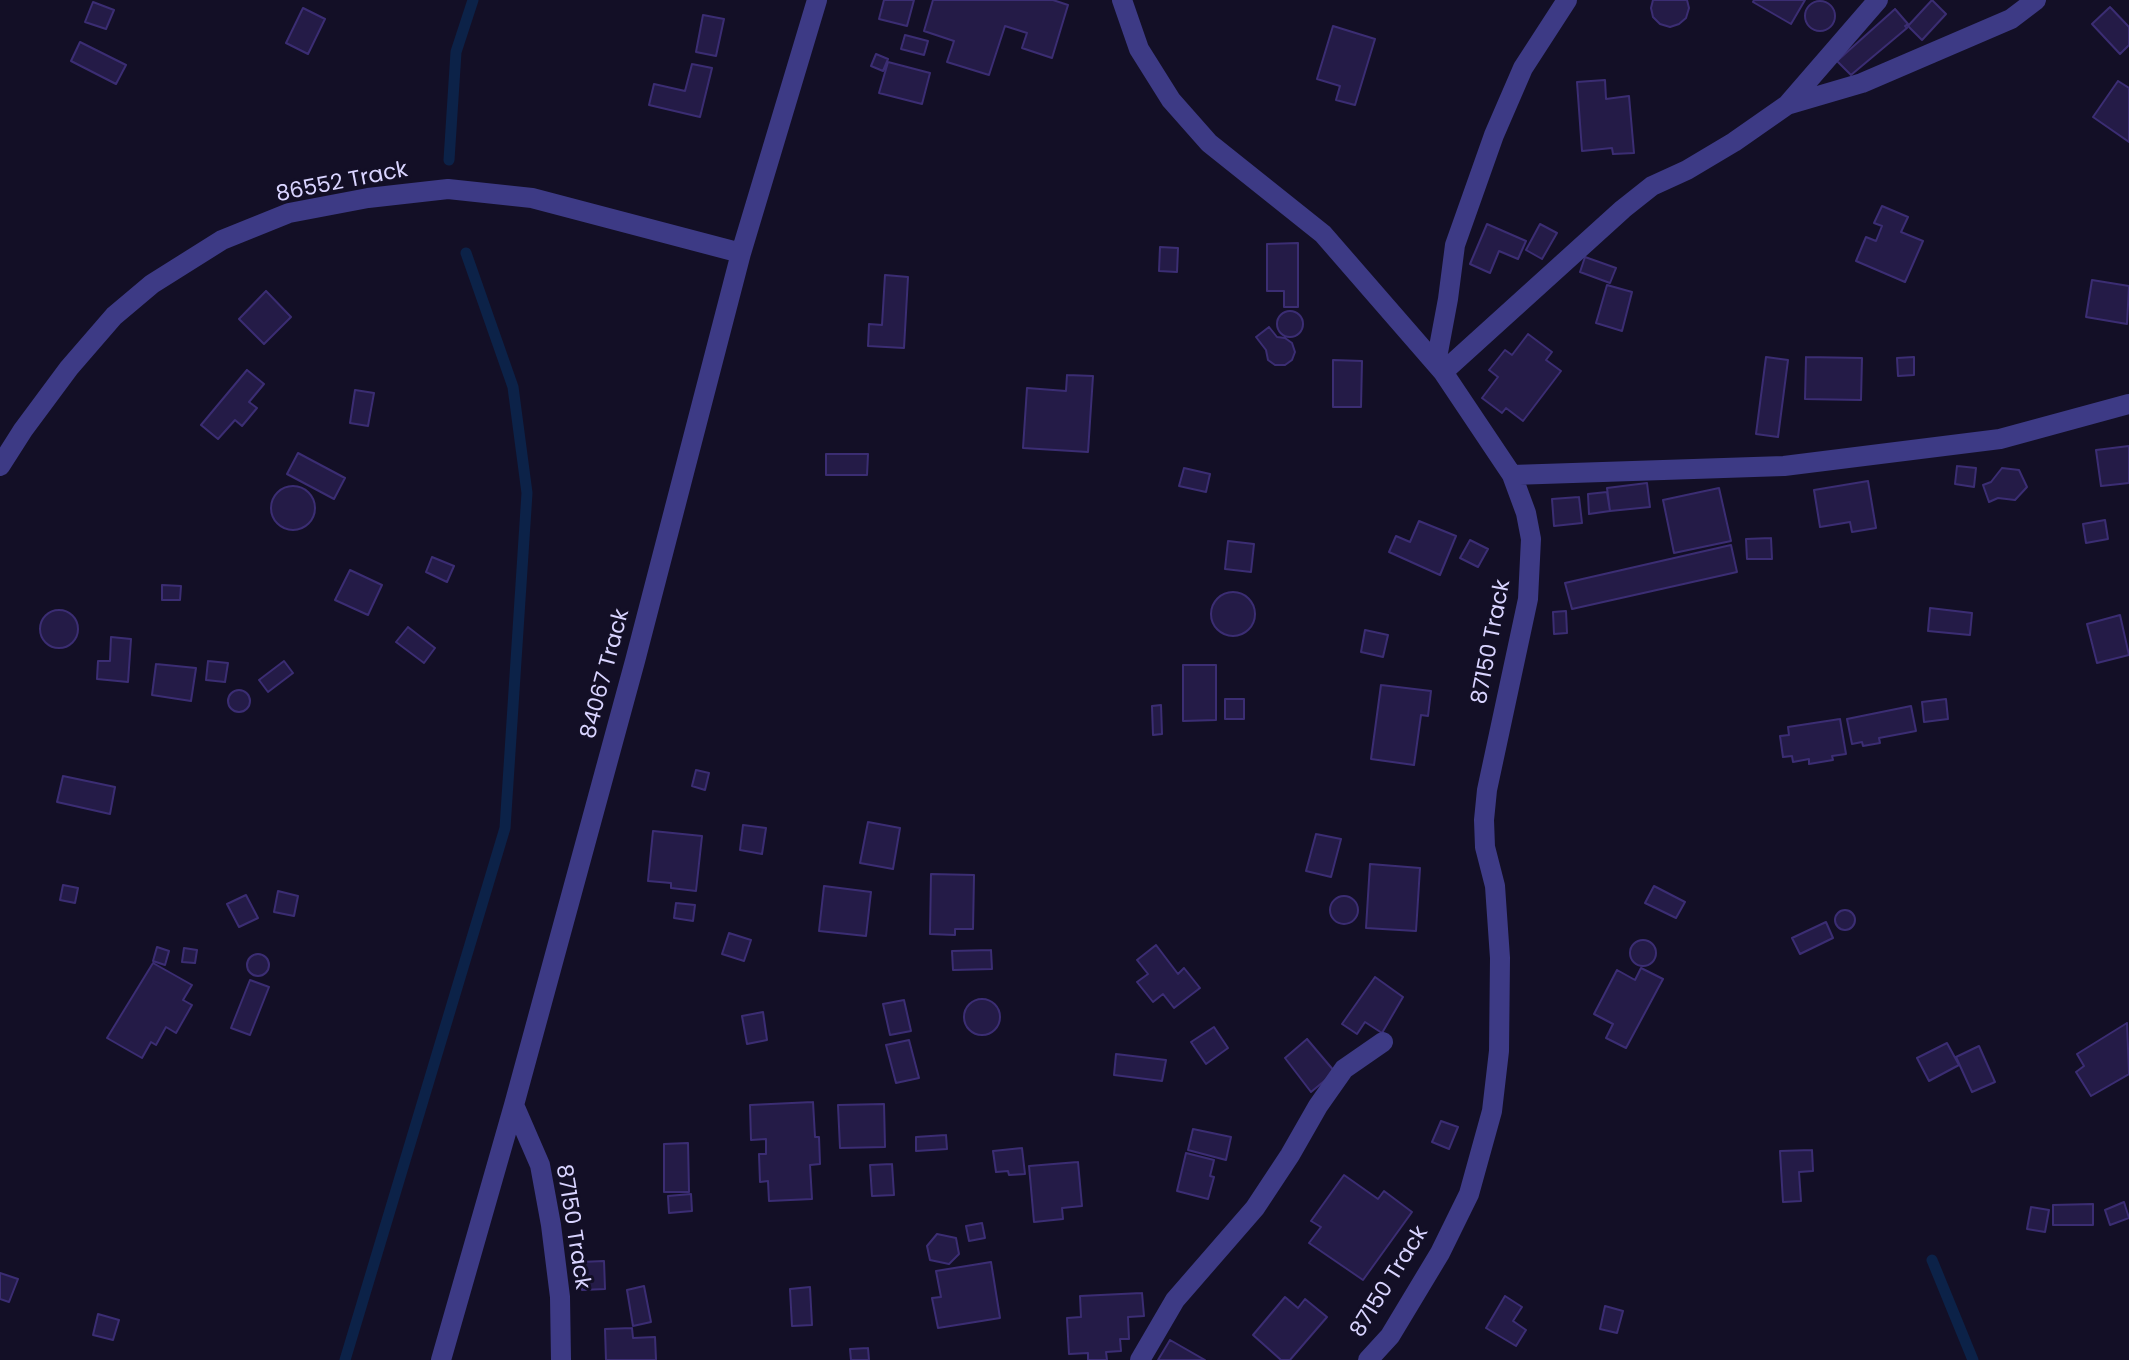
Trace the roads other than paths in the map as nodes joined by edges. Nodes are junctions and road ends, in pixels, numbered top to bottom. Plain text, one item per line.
1 (817, 0) edge
2 (1122, 0) edge
3 (1567, 0) edge
4 (1878, 0) edge
5 (2036, 0) edge
6 (1787, 105) junction
7 (741, 253) junction
8 (1440, 368) junction
9 (2129, 404) edge
10 (0, 466) edge
11 (1512, 475) junction
12 (1383, 1042) dead end
13 (514, 1105) junction
14 (441, 1360) edge
15 (561, 1360) edge
16 (1140, 1360) edge
17 (1368, 1360) edge

1 - 7 street, 84067 Track
2 - 8 street, 87150 Track
3 - 8 street
4 - 6 street
5 - 6 street
6 - 8 street
7 - 10 street, 86552 Track
7 - 13 street, 84067 Track
8 - 11 street, 87150 Track
9 - 11 street
11 - 17 street, 87150 Track
12 - 16 street
13 - 14 street, 84067 Track
13 - 15 street, 87150 Track

